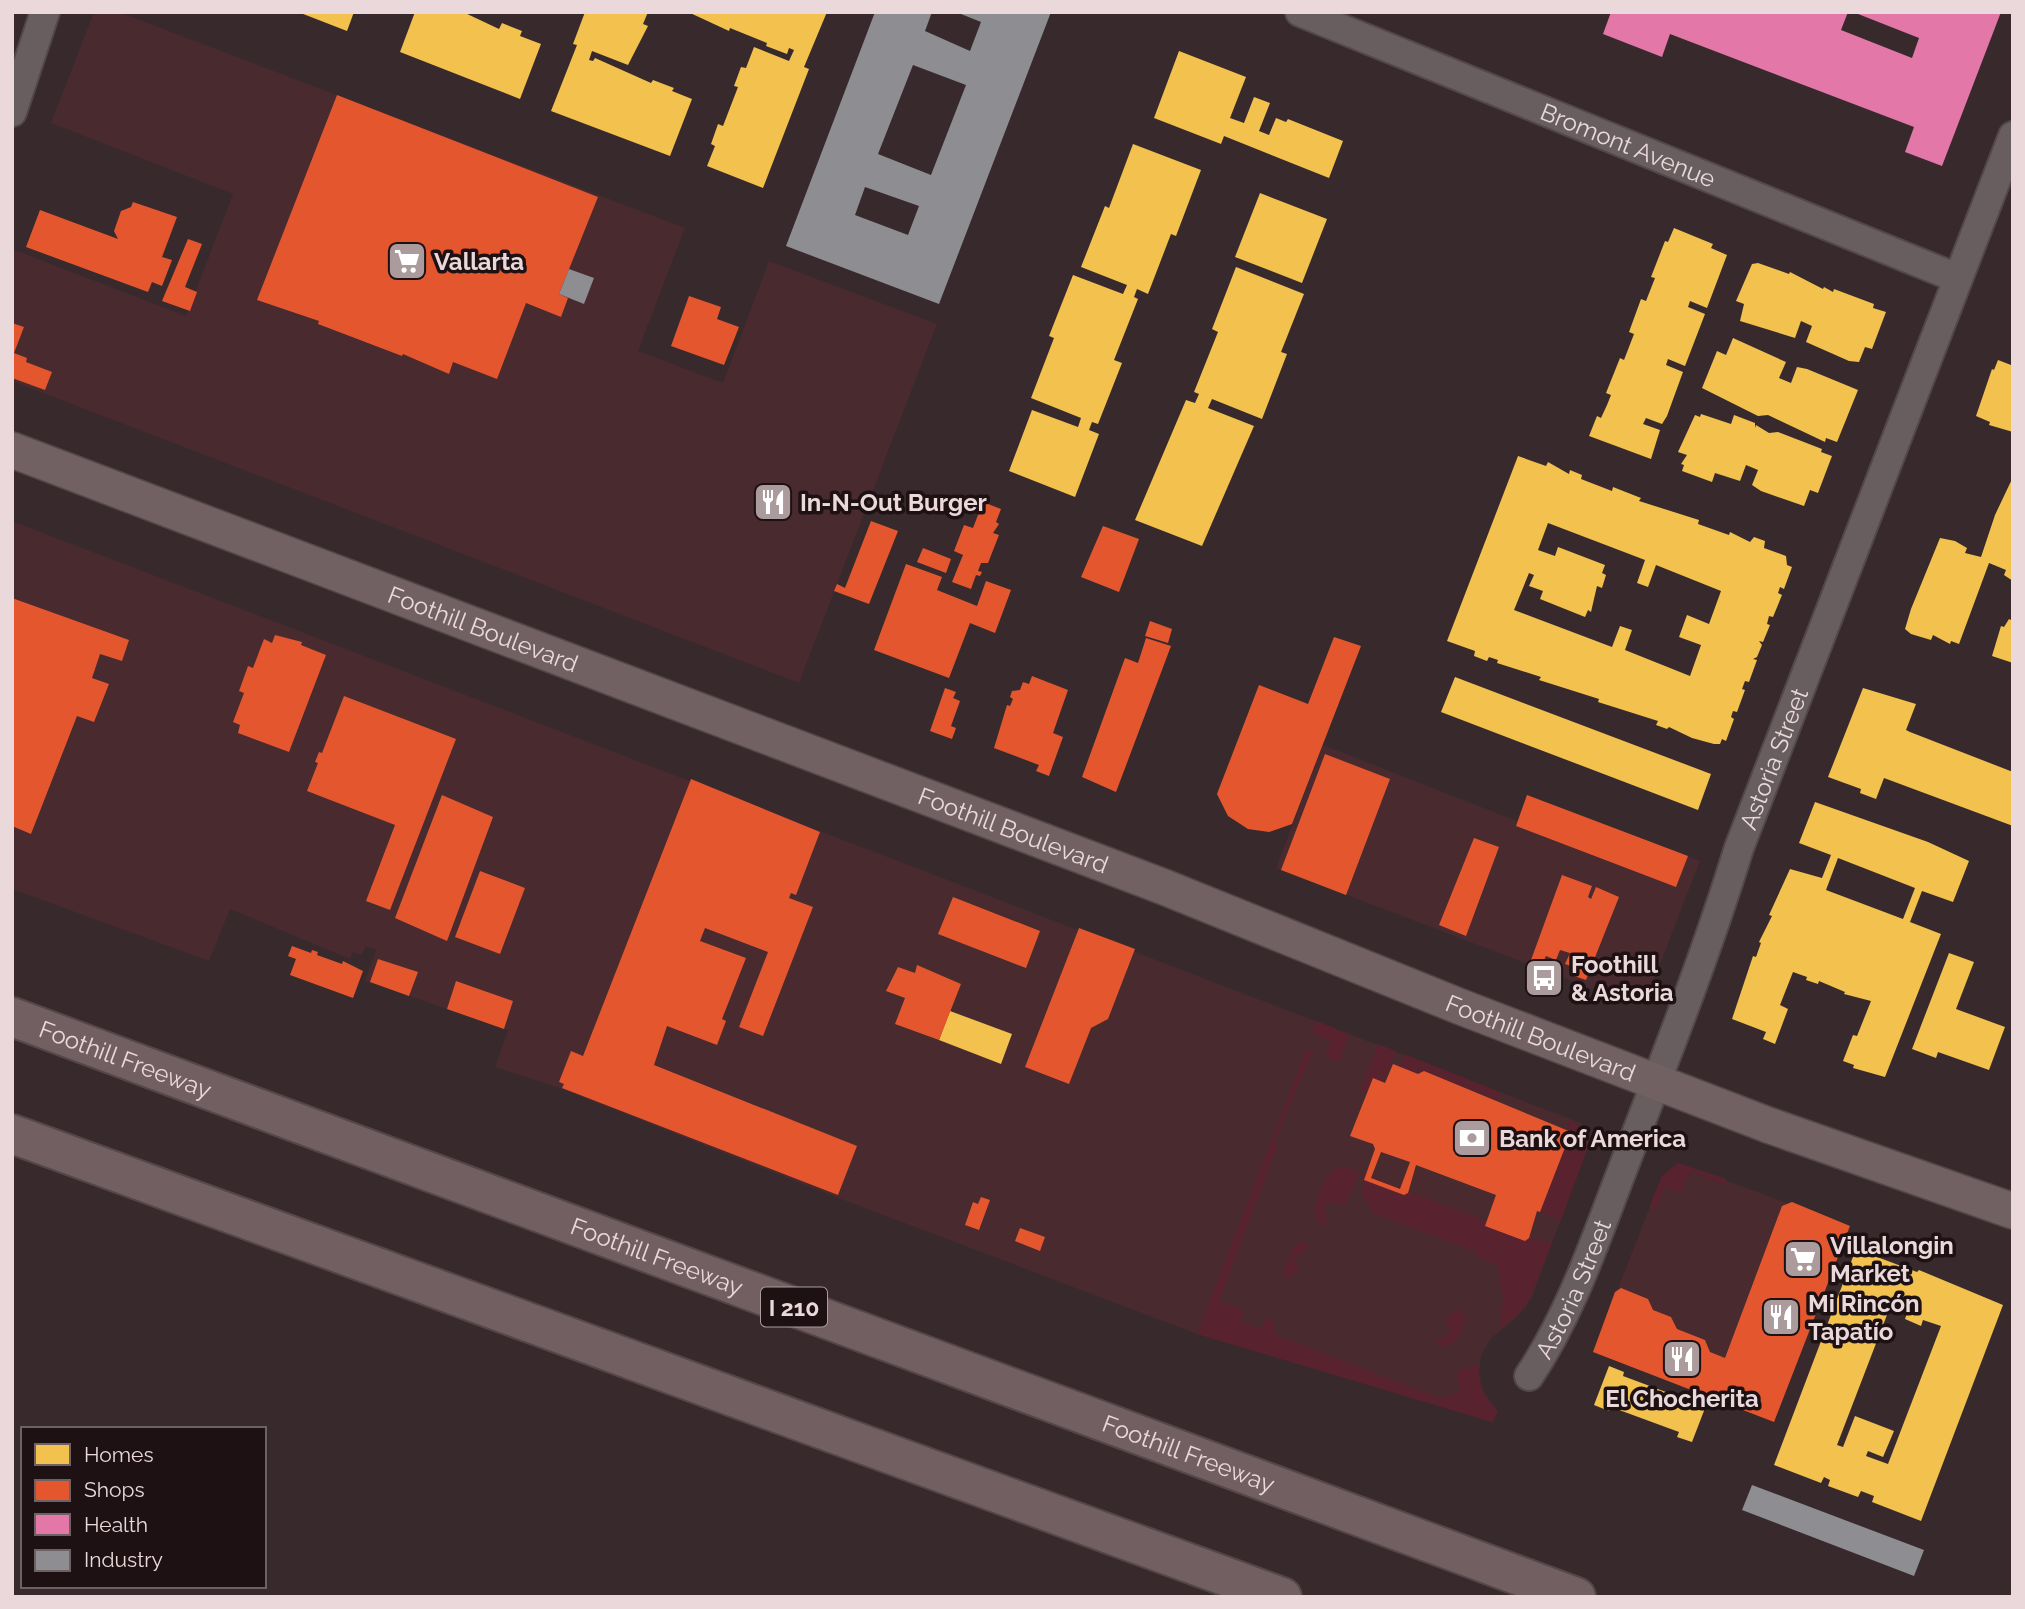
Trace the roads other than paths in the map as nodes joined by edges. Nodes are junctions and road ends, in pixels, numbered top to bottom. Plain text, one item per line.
1 (46, 12) edge
2 (1300, 12) edge
3 (12, 112) edge
4 (2013, 136) edge
5 (1957, 278) junction
6 (12, 450) edge
7 (12, 1017) edge
8 (1656, 1081) junction
9 (12, 1134) edge
10 (2013, 1212) edge
11 (1529, 1377) dead end
12 (1282, 1597) edge
13 (1576, 1597) edge

1 - 3 street
2 - 5 street, Bromont Avenue
4 - 5 street, Astoria Street
5 - 8 street, Astoria Street
6 - 8 main road, Foothill Boulevard
7 - 13 highway, Foothill Freeway / I 210
8 - 10 main road, Foothill Boulevard
8 - 11 street, Astoria Street
9 - 12 highway

